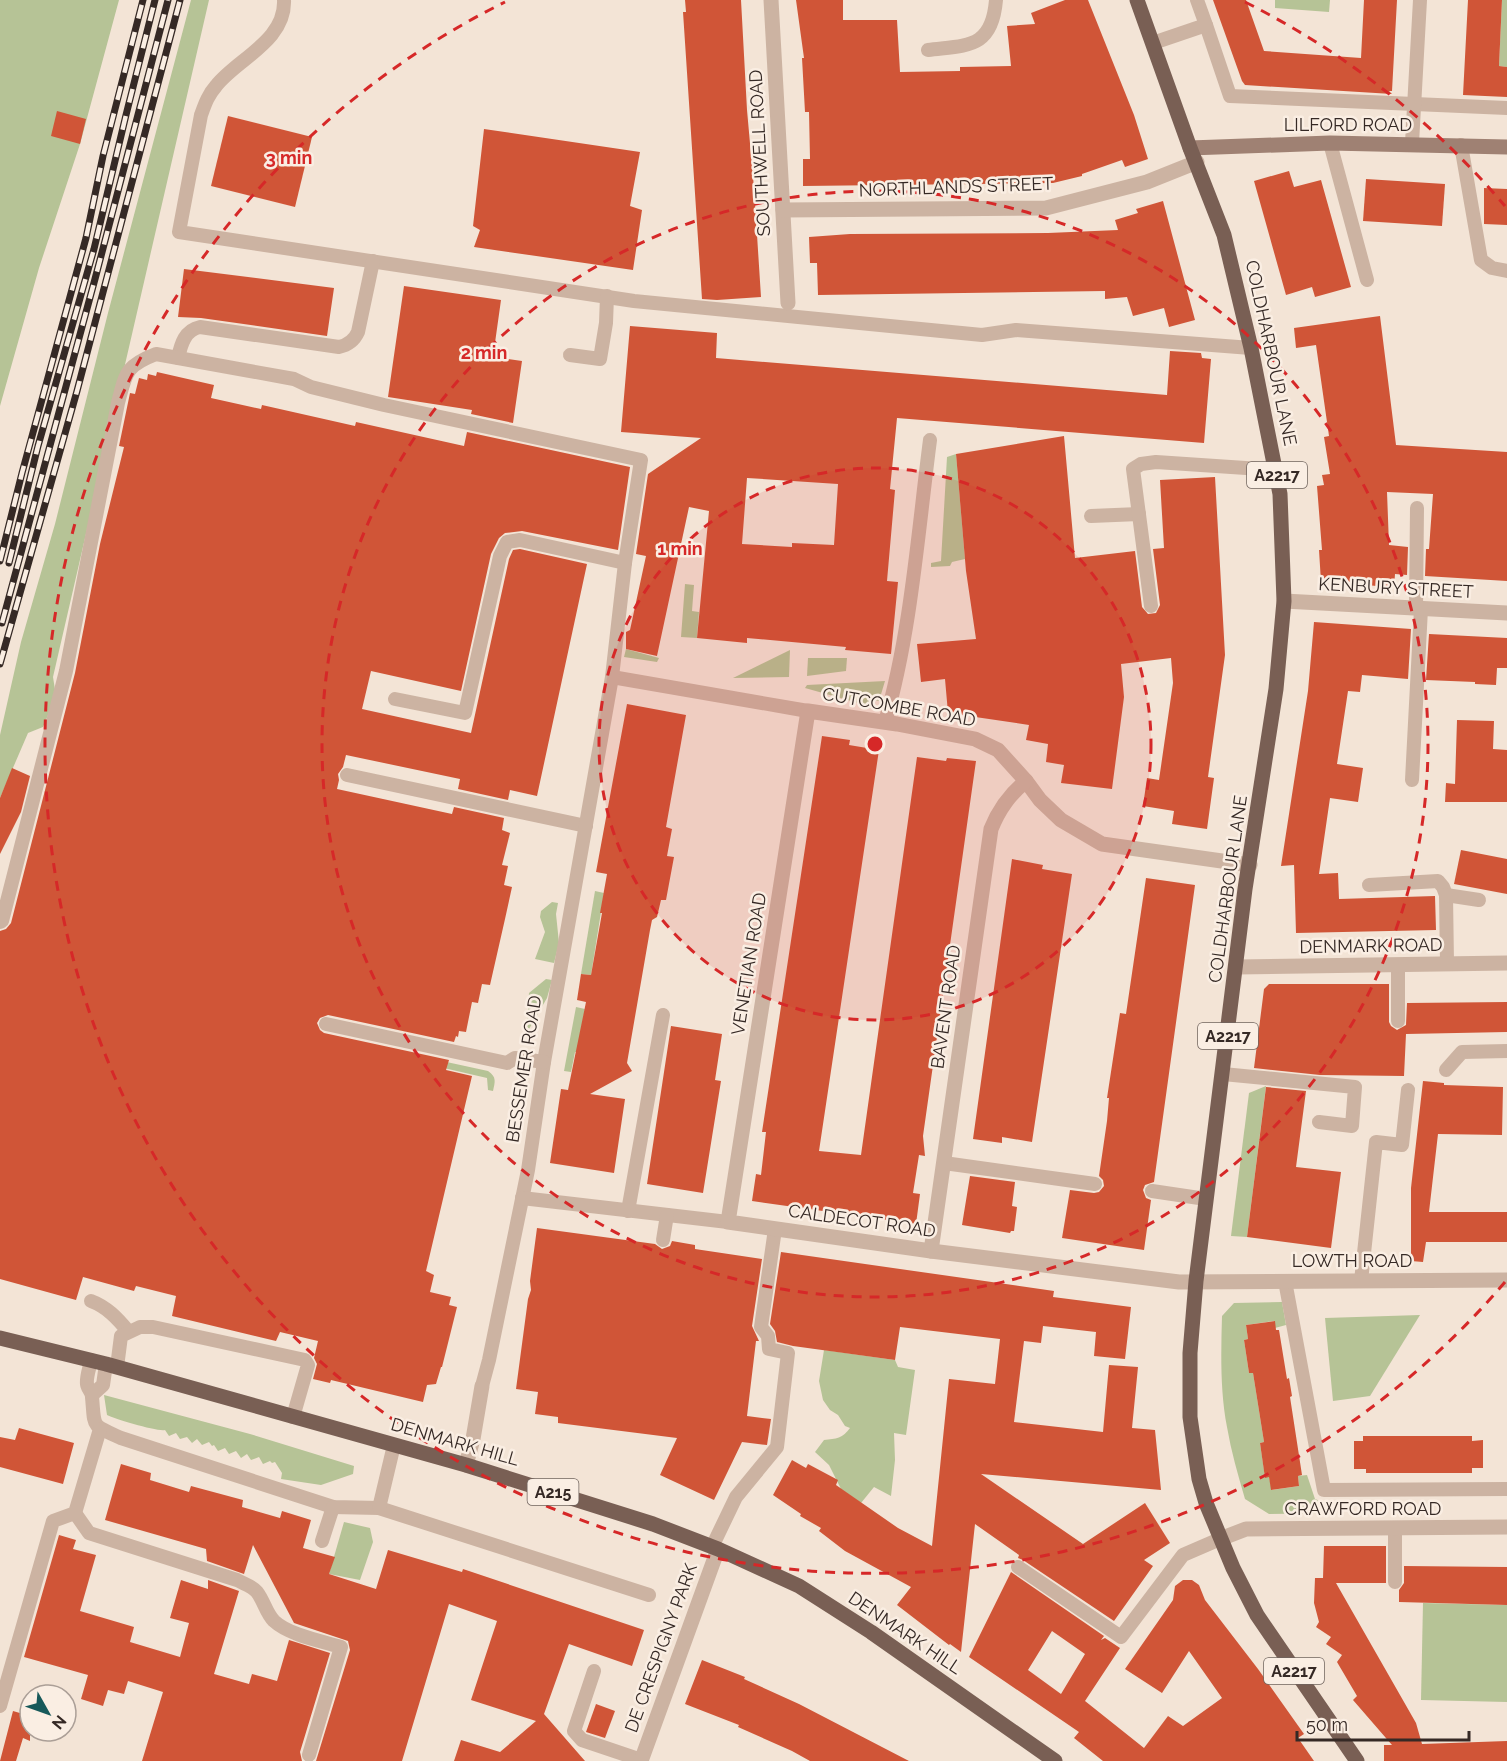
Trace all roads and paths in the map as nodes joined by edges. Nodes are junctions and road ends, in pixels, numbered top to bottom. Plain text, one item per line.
1 (284, 0) edge
2 (771, 0) edge
3 (996, 0) edge
4 (1137, 0) edge
5 (1197, 0) edge
6 (1420, 0) edge
7 (1206, 25) junction
8 (1153, 43) junction
9 (928, 50) dead end
10 (1414, 104) junction
11 (1507, 108) edge
12 (1330, 143) junction
13 (1412, 143) junction
14 (1461, 145) junction
15 (1507, 147) edge
16 (1193, 155) junction
17 (783, 210) junction
18 (373, 261) junction
19 (1507, 271) edge
20 (1366, 280) dead end
21 (607, 296) junction
22 (788, 303) dead end
23 (1251, 348) junction
24 (570, 355) dead end
25 (178, 358) junction
26 (930, 440) dead end
27 (1276, 470) junction
28 (1417, 508) dead end
29 (1139, 514) junction
30 (1091, 516) dead end
31 (625, 563) junction
32 (1284, 601) junction
33 (1151, 606) dead end
34 (1419, 609) junction
35 (1507, 613) edge
36 (612, 677) junction
37 (395, 699) dead end
38 (808, 711) junction
39 (885, 722) junction
40 (346, 775) dead end
41 (1413, 780) dead end
42 (1026, 781) junction
43 (586, 826) junction
44 (1250, 865) junction
45 (1369, 885) dead end
46 (1446, 895) junction
47 (1479, 900) dead end
48 (0, 922) edge
49 (1447, 963) junction
50 (1507, 963) edge
51 (1398, 965) junction
52 (1237, 967) junction
53 (663, 1015) dead end
54 (1398, 1021) dead end
55 (326, 1024) dead end
56 (1507, 1051) edge
57 (544, 1062) junction
58 (1446, 1070) dead end
59 (1223, 1074) junction
60 (1408, 1090) dead end
61 (1319, 1122) dead end
62 (944, 1163) junction
63 (1095, 1184) dead end
64 (1152, 1191) dead end
65 (522, 1198) junction
66 (1206, 1199) junction
67 (628, 1211) junction
68 (667, 1215) junction
69 (728, 1222) junction
70 (775, 1229) junction
71 (663, 1240) dead end
72 (930, 1251) junction
73 (1507, 1280) edge
74 (1196, 1281) junction
75 (1285, 1281) junction
76 (1361, 1281) junction
77 (91, 1301) dead end
78 (128, 1331) junction
79 (0, 1338) edge
80 (105, 1364) junction
81 (482, 1386) joint
82 (293, 1417) junction
83 (100, 1429) junction
84 (394, 1445) junction
85 (466, 1465) junction
86 (1507, 1489) edge
87 (333, 1507) junction
88 (379, 1508) junction
89 (75, 1513) junction
90 (1507, 1527) edge
91 (1395, 1529) junction
92 (1220, 1539) junction
93 (322, 1541) dead end
94 (715, 1548) junction
95 (1018, 1567) dead end
96 (1395, 1582) dead end
97 (649, 1595) dead end
98 (594, 1671) dead end
99 (0, 1706) edge
100 (309, 1755) dead end
101 (641, 1760) edge
102 (1052, 1760) edge
103 (1357, 1761) edge

1 - 18 lane
2 - 17 street, SOUTHWELL ROAD
3 - 9 lane
4 - 8 main road, COLDHARBOUR LANE / A2217
5 - 7 lane
6 - 10 lane
7 - 8 lane
7 - 10 lane
8 - 16 main road, COLDHARBOUR LANE / A2217
10 - 11 lane
10 - 13 lane
12 - 13 street, LILFORD ROAD
12 - 16 street, LILFORD ROAD
12 - 20 lane
13 - 14 street, LILFORD ROAD
14 - 15 street, LILFORD ROAD
14 - 19 lane
16 - 17 street, NORTHLANDS STREET
16 - 23 main road, COLDHARBOUR LANE / A2217
17 - 22 street, SOUTHWELL ROAD
18 - 21 lane
18 - 25 lane
21 - 23 lane
21 - 24 lane
23 - 27 main road, COLDHARBOUR LANE / A2217
25 - 31 lane, BESSEMER ROAD
25 - 48 lane
26 - 39 lane
27 - 29 lane
27 - 32 main road, COLDHARBOUR LANE / A2217
28 - 34 lane
29 - 30 lane
29 - 33 lane
31 - 36 lane, BESSEMER ROAD
31 - 37 lane
32 - 34 street, KENBURY STREET
32 - 44 main road, COLDHARBOUR LANE / A2217
34 - 35 street, KENBURY STREET
34 - 41 lane
36 - 38 lane, CUTCOMBE ROAD
36 - 43 lane, BESSEMER ROAD
38 - 39 street, CUTCOMBE ROAD
38 - 69 street, VENETIAN ROAD
39 - 42 street, CUTCOMBE ROAD
40 - 43 lane
42 - 44 street, CUTCOMBE ROAD
42 - 62 street, BAVENT ROAD
43 - 57 lane, BESSEMER ROAD
44 - 52 main road, COLDHARBOUR LANE / A2217
45 - 46 lane
46 - 47 lane
46 - 49 lane
49 - 50 street, DENMARK ROAD
49 - 51 street, DENMARK ROAD
51 - 52 street, DENMARK ROAD
51 - 54 lane
52 - 59 main road, COLDHARBOUR LANE / A2217
53 - 67 lane
55 - 57 lane
56 - 58 lane
57 - 65 lane, BESSEMER ROAD
59 - 61 lane
59 - 66 main road, COLDHARBOUR LANE / A2217
60 - 76 lane
62 - 63 lane
62 - 72 street, BAVENT ROAD
64 - 66 lane
65 - 67 lane, CALDECOT ROAD
65 - 81 lane, BESSEMER ROAD
66 - 74 main road, COLDHARBOUR LANE / A2217
67 - 68 lane, CALDECOT ROAD
68 - 69 lane, CALDECOT ROAD
68 - 71 lane
69 - 70 street, CALDECOT ROAD
70 - 72 street, CALDECOT ROAD
70 - 94 lane
72 - 74 street, CALDECOT ROAD
73 - 76 street, LOWTH ROAD
74 - 75 street, LOWTH ROAD
74 - 92 main road, COLDHARBOUR LANE / A2217
75 - 76 street, LOWTH ROAD
75 - 86 lane
77 - 78 lane
78 - 80 lane
78 - 82 lane
79 - 80 main road, DENMARK HILL / A215
80 - 82 main road, DENMARK HILL / A215
80 - 83 lane
81 - 85 street, BESSEMER ROAD
82 - 84 main road, DENMARK HILL / A215
83 - 87 lane
83 - 89 lane
84 - 85 main road, DENMARK HILL / A215
84 - 88 lane
85 - 94 main road, DENMARK HILL / A215
87 - 88 lane
87 - 93 lane
88 - 97 lane
89 - 99 lane
89 - 100 lane
90 - 91 street, CRAWFORD ROAD
91 - 92 street, CRAWFORD ROAD
91 - 96 lane
92 - 95 lane
92 - 103 main road, COLDHARBOUR LANE / A2217
94 - 101 street, DE CRESPIGNY PARK
94 - 102 main road, DENMARK HILL / A215
98 - 101 lane

